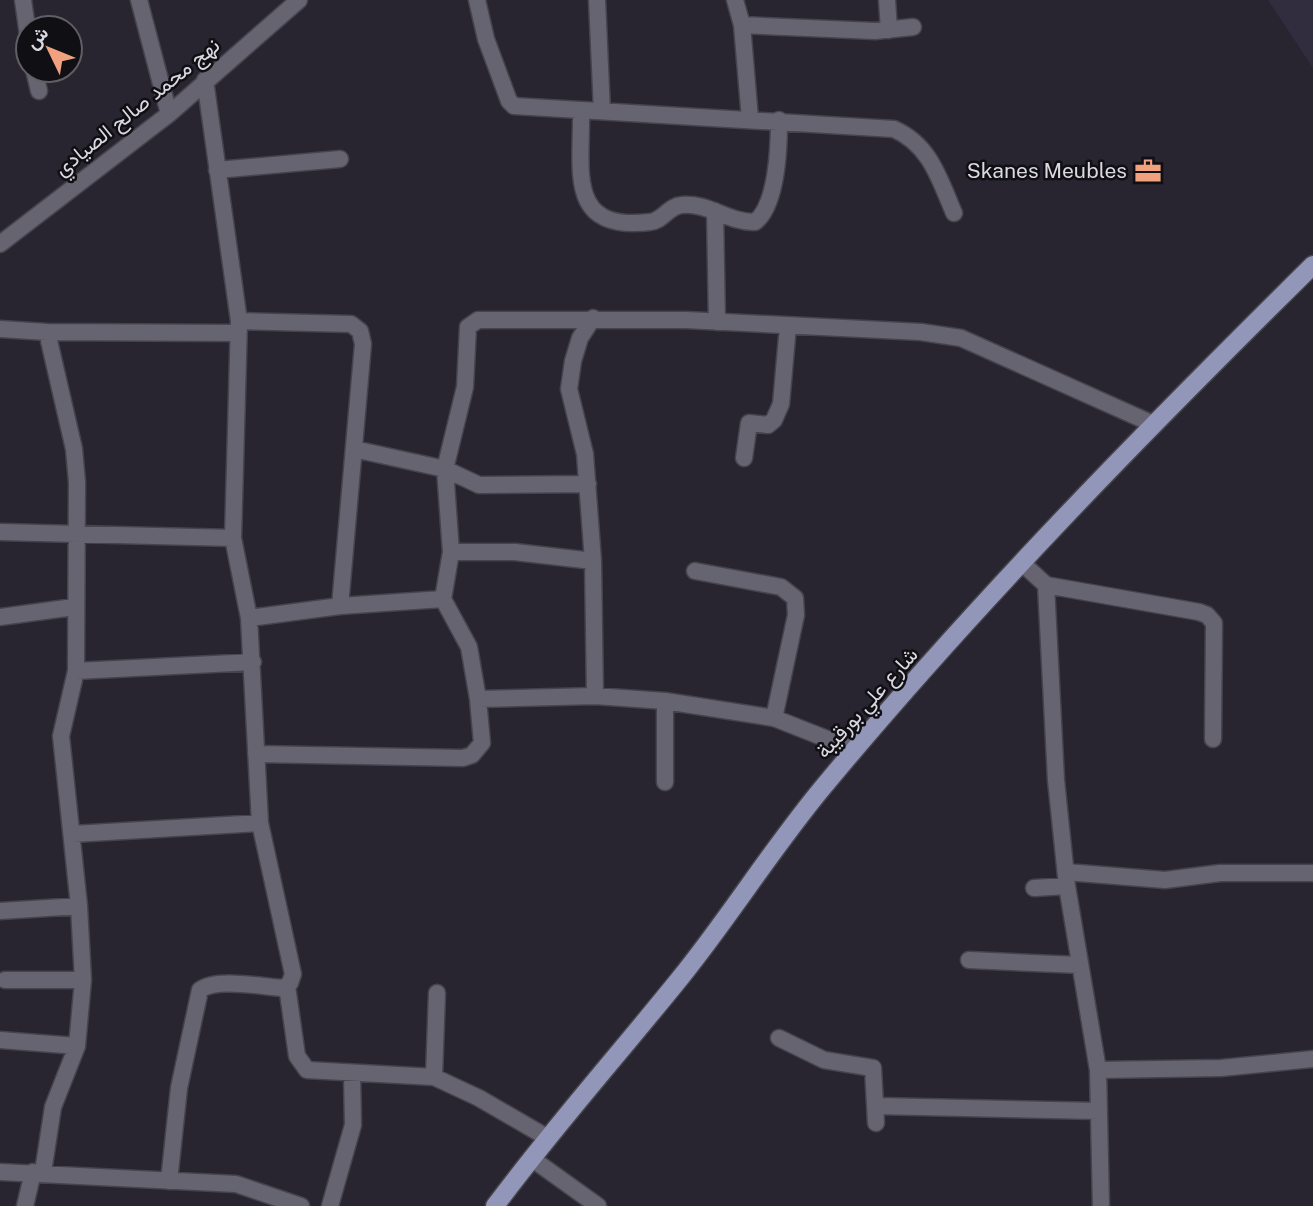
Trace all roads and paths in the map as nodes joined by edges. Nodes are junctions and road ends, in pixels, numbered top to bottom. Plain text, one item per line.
1 (139, 0) edge
2 (299, 0) edge
3 (477, 0) edge
4 (597, 0) edge
5 (735, 0) edge
6 (887, 0) edge
7 (742, 25) junction
8 (914, 27) dead end
9 (889, 30) junction
10 (205, 80) junction
11 (37, 84) edge
12 (39, 91) dead end
13 (602, 111) junction
14 (581, 112) junction
15 (169, 114) junction
16 (750, 119) junction
17 (779, 120) junction
18 (340, 159) dead end
19 (217, 170) junction
20 (715, 211) junction
21 (954, 213) dead end
22 (0, 244) edge
23 (1313, 265) edge
24 (593, 318) junction
25 (717, 322) junction
26 (788, 326) junction
27 (239, 327) junction
28 (0, 329) edge
29 (47, 332) junction
30 (1153, 424) junction
31 (355, 449) junction
32 (744, 458) dead end
33 (445, 469) junction
34 (588, 484) junction
35 (0, 532) edge
36 (75, 534) junction
37 (233, 538) junction
38 (451, 552) junction
39 (593, 561) junction
40 (1022, 563) junction
41 (695, 571) dead end
42 (1046, 585) junction
43 (443, 599) junction
44 (340, 606) junction
45 (74, 607) junction
46 (0, 617) edge
47 (249, 618) junction
48 (253, 662) junction
49 (76, 671) junction
50 (595, 696) junction
51 (478, 699) junction
52 (665, 701) junction
53 (774, 718) junction
54 (1213, 739) dead end
55 (855, 750) junction
56 (256, 754) junction
57 (665, 782) dead end
58 (260, 823) junction
59 (72, 834) junction
60 (1313, 873) edge
61 (1066, 879) junction
62 (1034, 888) dead end
63 (79, 906) junction
64 (0, 911) edge
65 (969, 960) dead end
66 (1079, 965) junction
67 (5, 980) dead end
68 (83, 980) junction
69 (287, 986) junction
70 (437, 993) dead end
71 (779, 1038) dead end
72 (0, 1040) edge
73 (78, 1046) junction
74 (1313, 1059) edge
75 (1098, 1070) junction
76 (352, 1074) junction
77 (434, 1077) junction
78 (877, 1106) junction
79 (1098, 1111) junction
80 (876, 1123) dead end
81 (548, 1138) junction
82 (531, 1158) junction
83 (0, 1172) edge
84 (38, 1172) junction
85 (169, 1181) junction
86 (25, 1206) edge
87 (301, 1206) edge
88 (330, 1206) edge
89 (495, 1206) edge
90 (597, 1206) edge
91 (1101, 1206) edge

1 - 15 street
2 - 10 street, نهج محمد صالح الصيادي
3 - 14 street
4 - 13 street
5 - 7 street
6 - 9 street
7 - 9 street
7 - 16 street
8 - 9 street
10 - 15 street, نهج محمد صالح الصيادي
10 - 19 street
11 - 12 street
13 - 14 street
13 - 16 street
14 - 20 street
15 - 22 street, نهج محمد صالح الصيادي
16 - 17 street
17 - 20 street
17 - 21 street
18 - 19 street
19 - 27 street
20 - 25 street
23 - 30 main road, شارع علي بورقيبة
24 - 25 street
24 - 33 street
24 - 34 street
25 - 26 street
26 - 30 street
26 - 32 street
27 - 29 street
27 - 31 street
27 - 37 street
28 - 29 street
29 - 36 street
30 - 40 main road, شارع علي بورقيبة
31 - 33 street
31 - 44 street
33 - 34 street
33 - 38 street
34 - 39 street
35 - 36 street
36 - 37 street
36 - 45 street
37 - 47 street
38 - 39 street
38 - 43 street
39 - 50 street
40 - 42 street
40 - 55 main road, شارع علي بورقيبة
41 - 53 street
42 - 54 street
42 - 61 street
43 - 44 street
43 - 51 street
44 - 47 street
45 - 46 street
45 - 49 street
47 - 48 street
48 - 49 street
48 - 56 street
49 - 59 street
50 - 51 street
50 - 52 street
51 - 56 street
52 - 53 street
52 - 57 street
53 - 55 street
55 - 81 main road, شارع علي بورقيبة
56 - 58 street
58 - 59 street
58 - 69 street
59 - 63 street
60 - 61 street
61 - 62 street
61 - 66 street
63 - 64 street
63 - 68 street
65 - 66 street
66 - 75 street
67 - 68 street
68 - 73 street
69 - 76 street
69 - 85 street
70 - 77 street
71 - 78 street
72 - 73 street
73 - 84 street
74 - 75 street
75 - 79 street
76 - 77 street
76 - 88 street
77 - 81 street
78 - 79 street
78 - 80 street
79 - 91 street
81 - 82 main road, شارع علي بورقيبة
82 - 89 main road, شارع علي بورقيبة
82 - 90 street
83 - 84 street
84 - 85 street
84 - 86 street
85 - 87 street

